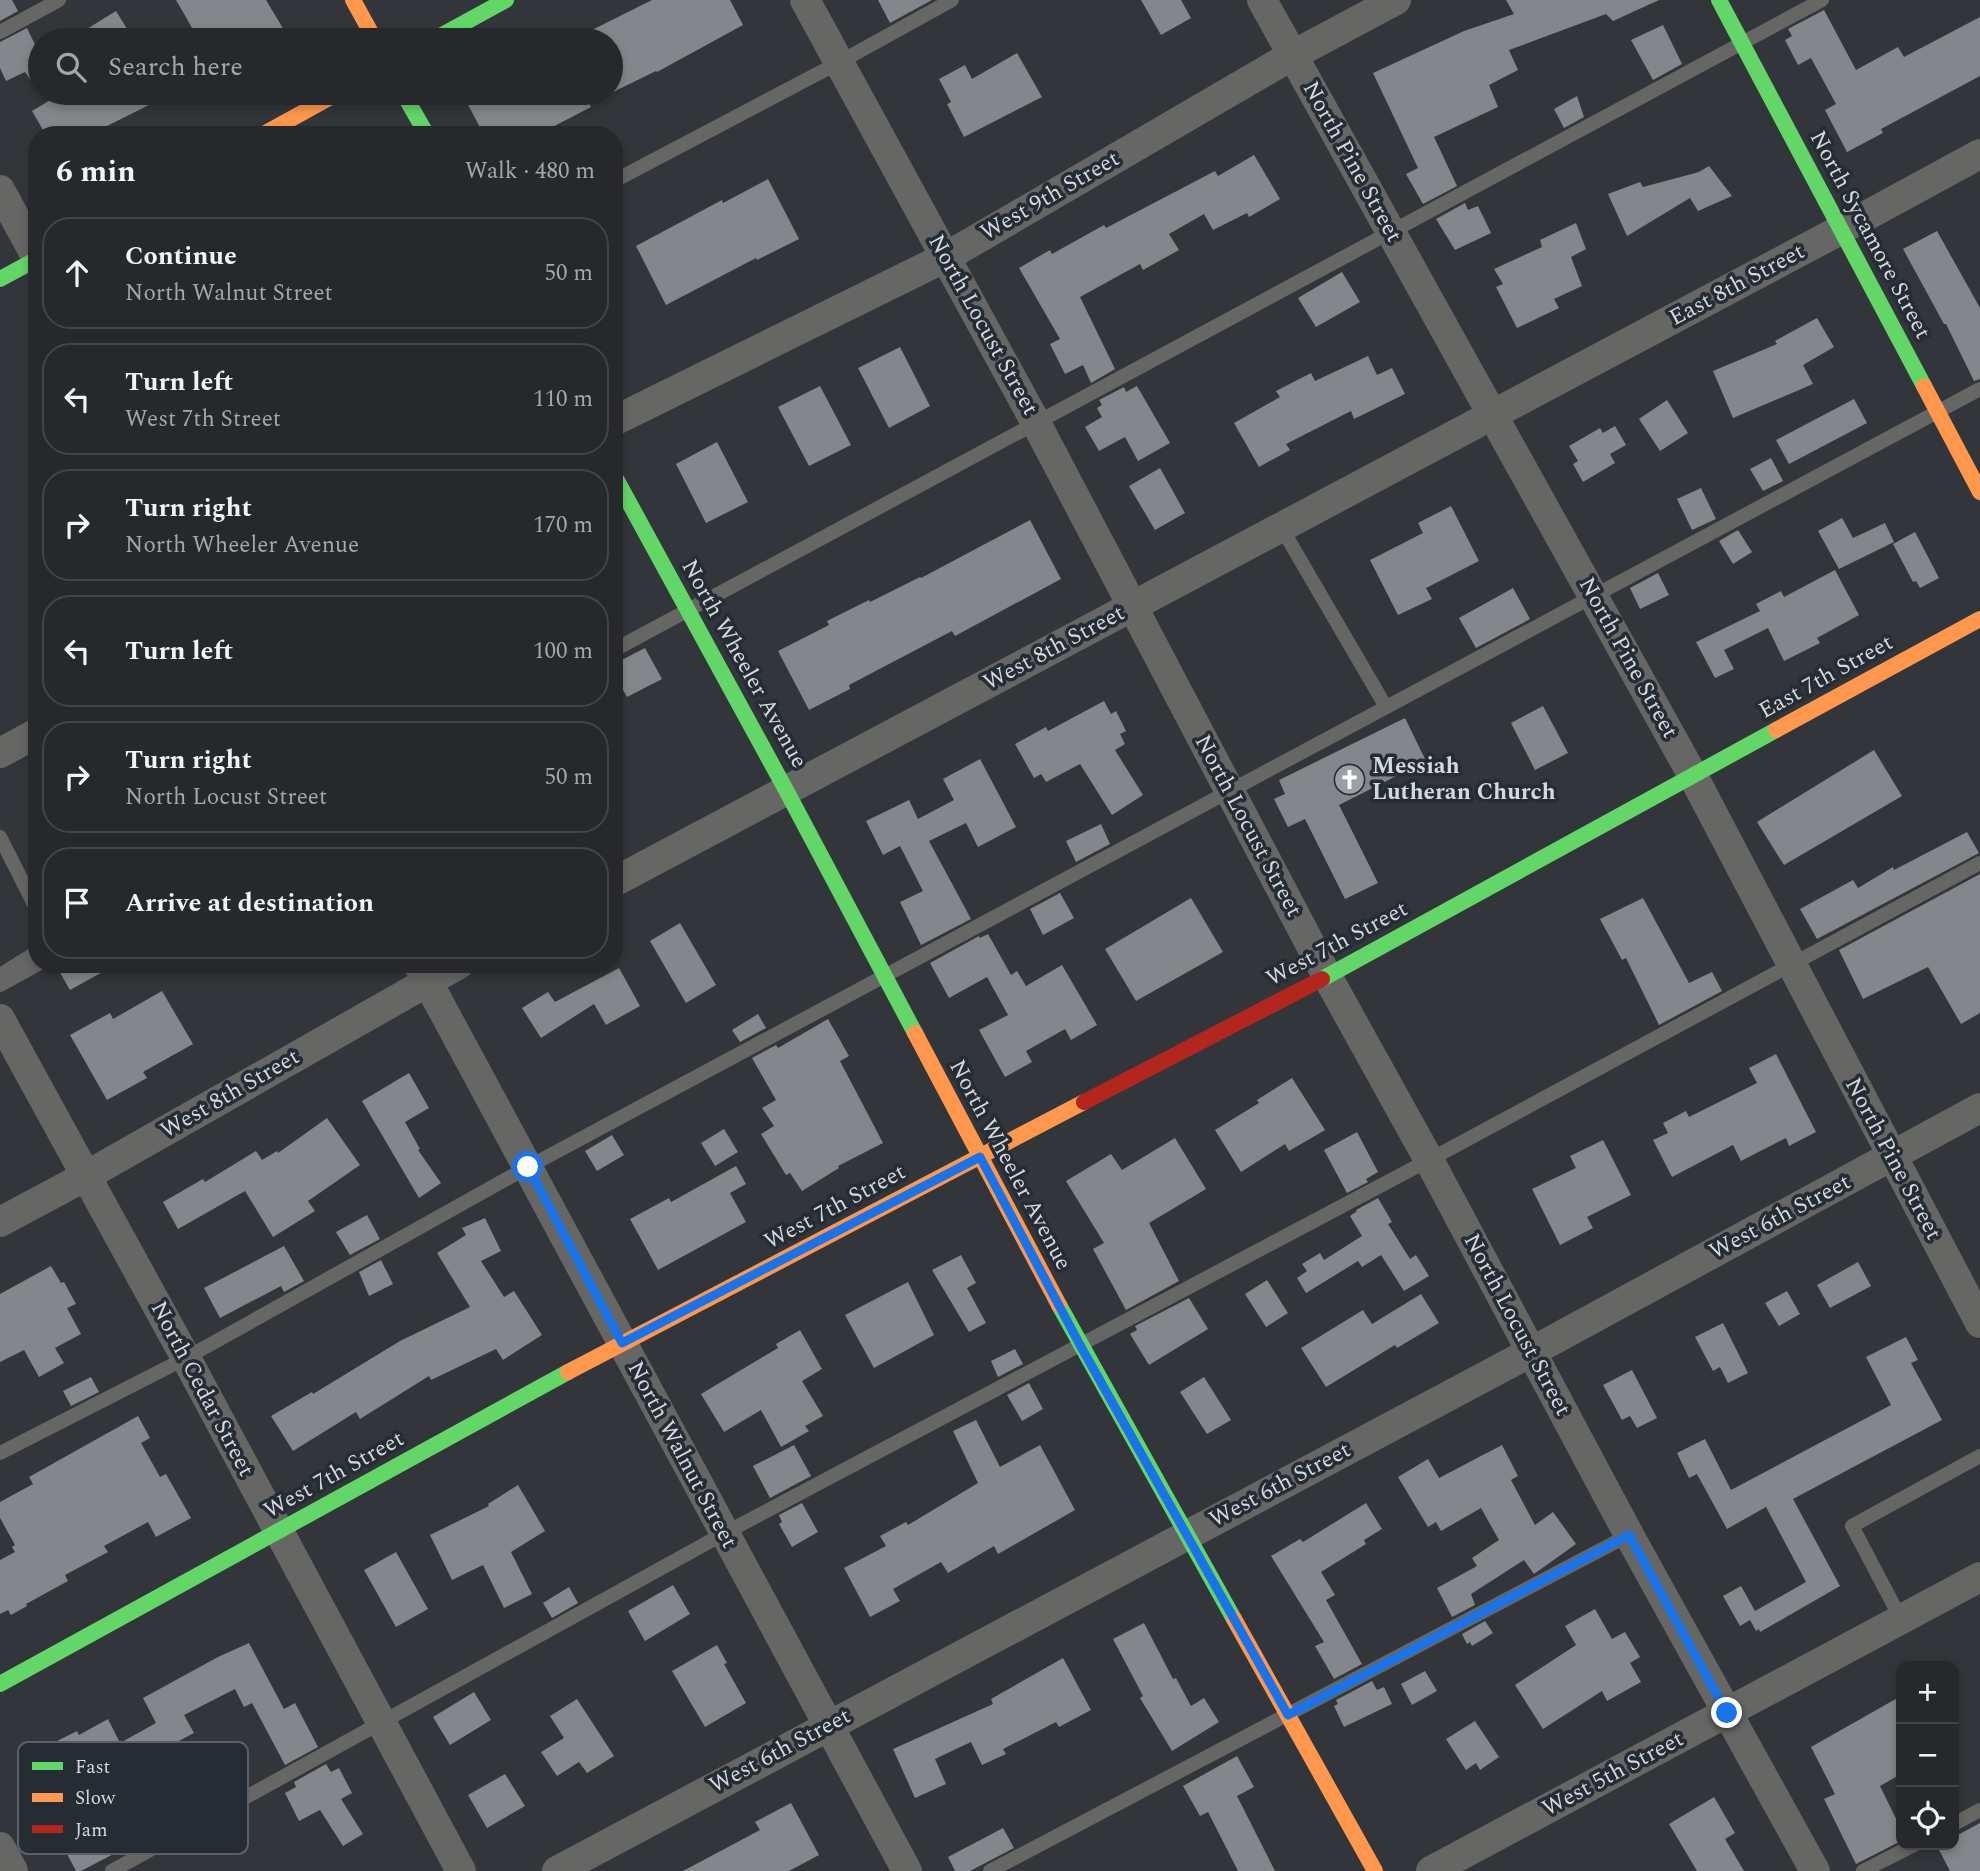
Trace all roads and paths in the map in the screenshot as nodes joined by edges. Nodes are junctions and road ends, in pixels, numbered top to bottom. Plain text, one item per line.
1 (60, 0) edge
2 (352, 0) edge
3 (506, 0) edge
4 (805, 0) edge
5 (952, 0) edge
6 (1262, 0) edge
7 (1396, 0) edge
8 (1719, 0) edge
9 (1822, 0) edge
10 (368, 28) edge
11 (455, 28) edge
12 (0, 32) edge
13 (1743, 43) junction
14 (1293, 55) junction
15 (838, 63) junction
16 (316, 105) edge
17 (410, 105) edge
18 (278, 126) edge
19 (421, 126) edge
20 (1980, 153) edge
21 (623, 176) edge
22 (0, 190) edge
23 (1842, 229) junction
24 (1391, 233) junction
25 (28, 242) edge
26 (946, 257) junction
27 (28, 264) edge
28 (0, 279) edge
29 (1980, 388) edge
30 (1937, 411) junction
31 (1493, 415) junction
32 (623, 417) edge
33 (1036, 423) junction
34 (623, 491) edge
35 (1980, 492) edge
36 (1281, 527) junction
37 (1594, 596) junction
38 (1132, 606) junction
39 (689, 610) junction
40 (1980, 619) edge
41 (623, 645) edge
42 (1386, 707) junction
43 (28, 738) edge
44 (0, 753) edge
45 (1693, 776) junction
46 (786, 790) junction
47 (1229, 791) junction
48 (0, 837) edge
49 (1980, 863) edge
50 (623, 876) edge
51 (28, 892) edge
52 (28, 958) edge
53 (1791, 965) junction
54 (28, 970) edge
55 (422, 973) edge
56 (0, 975) edge
57 (885, 976) junction
58 (1327, 976) junction
59 (0, 985) edge
60 (0, 1020) edge
61 (1980, 1108) edge
62 (1891, 1156) junction
63 (980, 1157) junction
64 (1429, 1160) junction
65 (528, 1167) junction
66 (86, 1176) junction
67 (0, 1222) edge
68 (1980, 1323) edge
69 (622, 1343) junction
70 (1080, 1345) junction
71 (1531, 1352) junction
72 (186, 1358) junction
73 (0, 1453) edge
74 (1980, 1456) edge
75 (278, 1532) junction
76 (725, 1533) junction
77 (1187, 1535) junction
78 (1629, 1535) junction
79 (1980, 1577) edge
80 (1901, 1619) junction
81 (0, 1684) edge
82 (1727, 1713) junction
83 (1288, 1715) junction
84 (381, 1723) junction
85 (828, 1725) junction
86 (248, 1796) edge
87 (1980, 1810) edge
88 (1959, 1821) edge
89 (0, 1847) edge
90 (1904, 1850) edge
91 (143, 1854) edge
92 (13, 1871) edge
93 (112, 1871) edge
94 (461, 1871) edge
95 (557, 1871) edge
96 (907, 1871) edge
97 (990, 1871) edge
98 (1375, 1871) edge
99 (1431, 1871) edge
100 (1815, 1871) edge
101 (1863, 1871) edge

1 - 12 lane
2 - 10 street
3 - 11 street
4 - 15 street, North Locust Street
5 - 15 lane
6 - 14 street, North Pine Street
7 - 14 street, West 9th Street
8 - 13 street, North Sycamore Street
9 - 13 lane
13 - 23 street, North Sycamore Street
13 - 24 lane
14 - 24 street, North Pine Street
14 - 26 street, West 9th Street
15 - 21 lane
15 - 26 street, North Locust Street
16 - 18 street
17 - 19 street
20 - 23 street, East 8th Street
22 - 25 street
23 - 30 street, North Sycamore Street
23 - 31 street, East 8th Street
24 - 31 street, North Pine Street
24 - 33 lane
26 - 32 street, West 9th Street
26 - 33 street, North Locust Street
27 - 28 street
29 - 30 lane
30 - 35 street, North Sycamore Street
30 - 37 lane
31 - 36 street, West 8th Street
31 - 37 street, North Pine Street
33 - 38 street, North Locust Street
33 - 39 lane
34 - 39 street, North Wheeler Avenue
36 - 38 street, West 8th Street
36 - 42 lane
37 - 42 lane
37 - 45 street, North Pine Street
38 - 46 street, West 8th Street
38 - 47 street, North Locust Street
39 - 41 lane
39 - 46 street, North Wheeler Avenue
40 - 45 street, East 7th Street
42 - 47 lane
43 - 44 street
45 - 53 street, North Pine Street
45 - 58 street, West 7th Street
46 - 50 street, West 8th Street
46 - 57 street, North Wheeler Avenue
47 - 57 lane
47 - 58 street, North Locust Street
48 - 51 lane
49 - 53 lane
52 - 56 lane
53 - 62 street, North Pine Street
53 - 64 lane
54 - 59 lane
55 - 65 street, North Walnut Street
55 - 66 street, West 8th Street
57 - 63 street, North Wheeler Avenue
57 - 65 lane
58 - 63 street, West 7th Street
58 - 64 street, North Locust Street
60 - 66 street, North Cedar Street
61 - 62 street, West 6th Street
62 - 68 street, North Pine Street
62 - 71 street, West 6th Street
63 - 69 street, West 7th Street
63 - 70 street, North Wheeler Avenue
64 - 70 lane
64 - 71 street, North Locust Street
65 - 69 street, North Walnut Street
65 - 72 lane
66 - 67 street, West 8th Street
66 - 72 street, North Cedar Street
69 - 75 street, West 7th Street
69 - 76 street, North Walnut Street
70 - 76 lane
70 - 77 street, North Wheeler Avenue
71 - 77 street, West 6th Street
71 - 78 street, North Locust Street
72 - 73 lane
72 - 75 street, North Cedar Street
74 - 80 lane
75 - 81 street, West 7th Street
75 - 84 street, North Cedar Street
76 - 84 lane
76 - 85 street, North Walnut Street
77 - 83 street, North Wheeler Avenue
77 - 85 street, West 6th Street
78 - 82 street, North Locust Street
78 - 83 lane
79 - 80 street, West 5th Street
80 - 82 street, West 5th Street
82 - 99 street, West 5th Street
82 - 100 street, North Locust Street
83 - 97 lane
83 - 98 street, North Wheeler Avenue
84 - 86 lane
84 - 94 street, North Cedar Street
85 - 95 street, West 6th Street
85 - 96 street, North Walnut Street
87 - 88 lane
89 - 92 street
90 - 101 lane
91 - 93 lane

